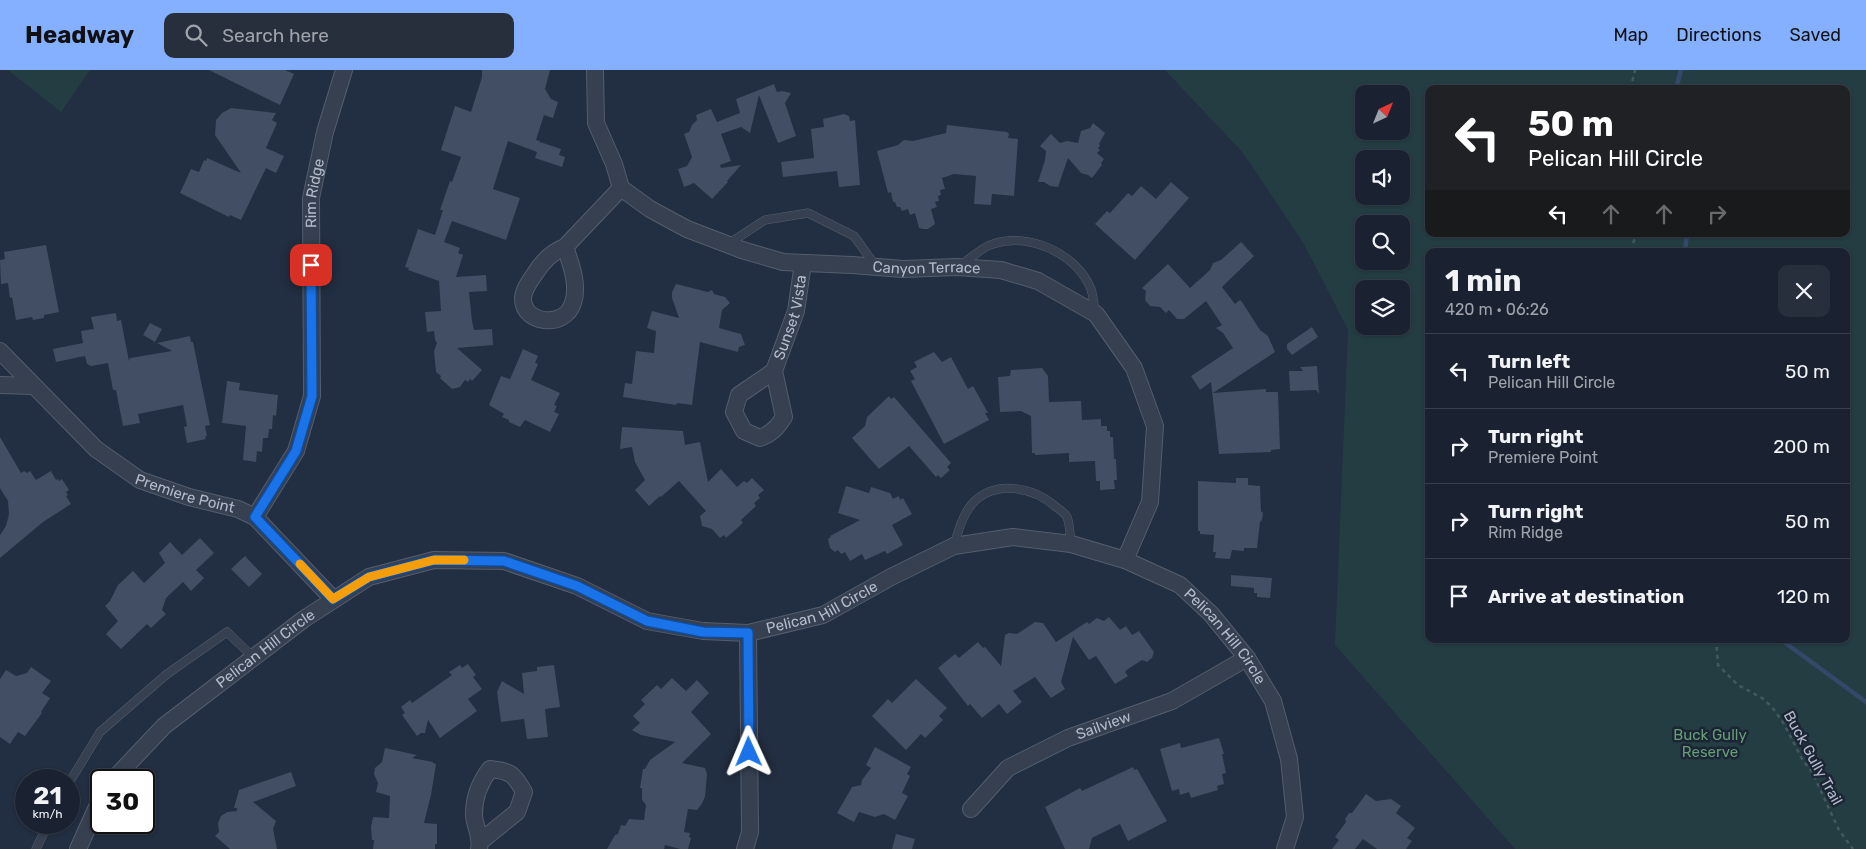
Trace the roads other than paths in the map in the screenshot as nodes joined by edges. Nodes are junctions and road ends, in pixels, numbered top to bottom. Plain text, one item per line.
1 (344, 70) edge
2 (595, 70) edge
3 (621, 188) junction
4 (728, 244) junction
5 (565, 247) dead end
6 (803, 263) junction
7 (876, 266) junction
8 (957, 267) junction
9 (1096, 314) junction
10 (0, 352) edge
11 (774, 371) dead end
12 (0, 385) edge
13 (33, 386) junction
14 (255, 517) junction
15 (1071, 544) junction
16 (954, 546) junction
17 (1125, 560) junction
18 (333, 599) junction
19 (748, 633) junction
20 (253, 657) junction
21 (1247, 658) junction
22 (78, 769) edge
23 (123, 769) edge
24 (971, 809) dead end
25 (90, 822) edge
26 (43, 834) edge
27 (36, 849) edge
28 (78, 849) edge
29 (744, 849) edge
30 (1285, 849) edge

1 - 14 street, Rim Ridge
2 - 3 street
3 - 4 street, Canyon Terrace
3 - 5 street
4 - 6 street, Canyon Terrace
4 - 7 lane
6 - 7 street, Canyon Terrace
6 - 11 street, Sunset Vista
7 - 8 street, Canyon Terrace
8 - 9 street, Canyon Terrace
8 - 9 lane
9 - 17 street, Canyon Terrace
10 - 13 street, Premiere Point
12 - 13 street
13 - 14 street, Premiere Point
14 - 18 street, Premiere Point
15 - 16 street, Pelican Hill Circle
15 - 16 lane
15 - 17 street, Pelican Hill Circle
16 - 19 street, Pelican Hill Circle
17 - 21 street, Pelican Hill Circle
18 - 19 street, Pelican Hill Circle
18 - 20 street, Pelican Hill Circle
19 - 29 street
20 - 22 lane
20 - 23 street, Pelican Hill Circle
21 - 24 street, Sailview
21 - 30 street, Pelican Hill Circle
25 - 28 street
26 - 27 lane

